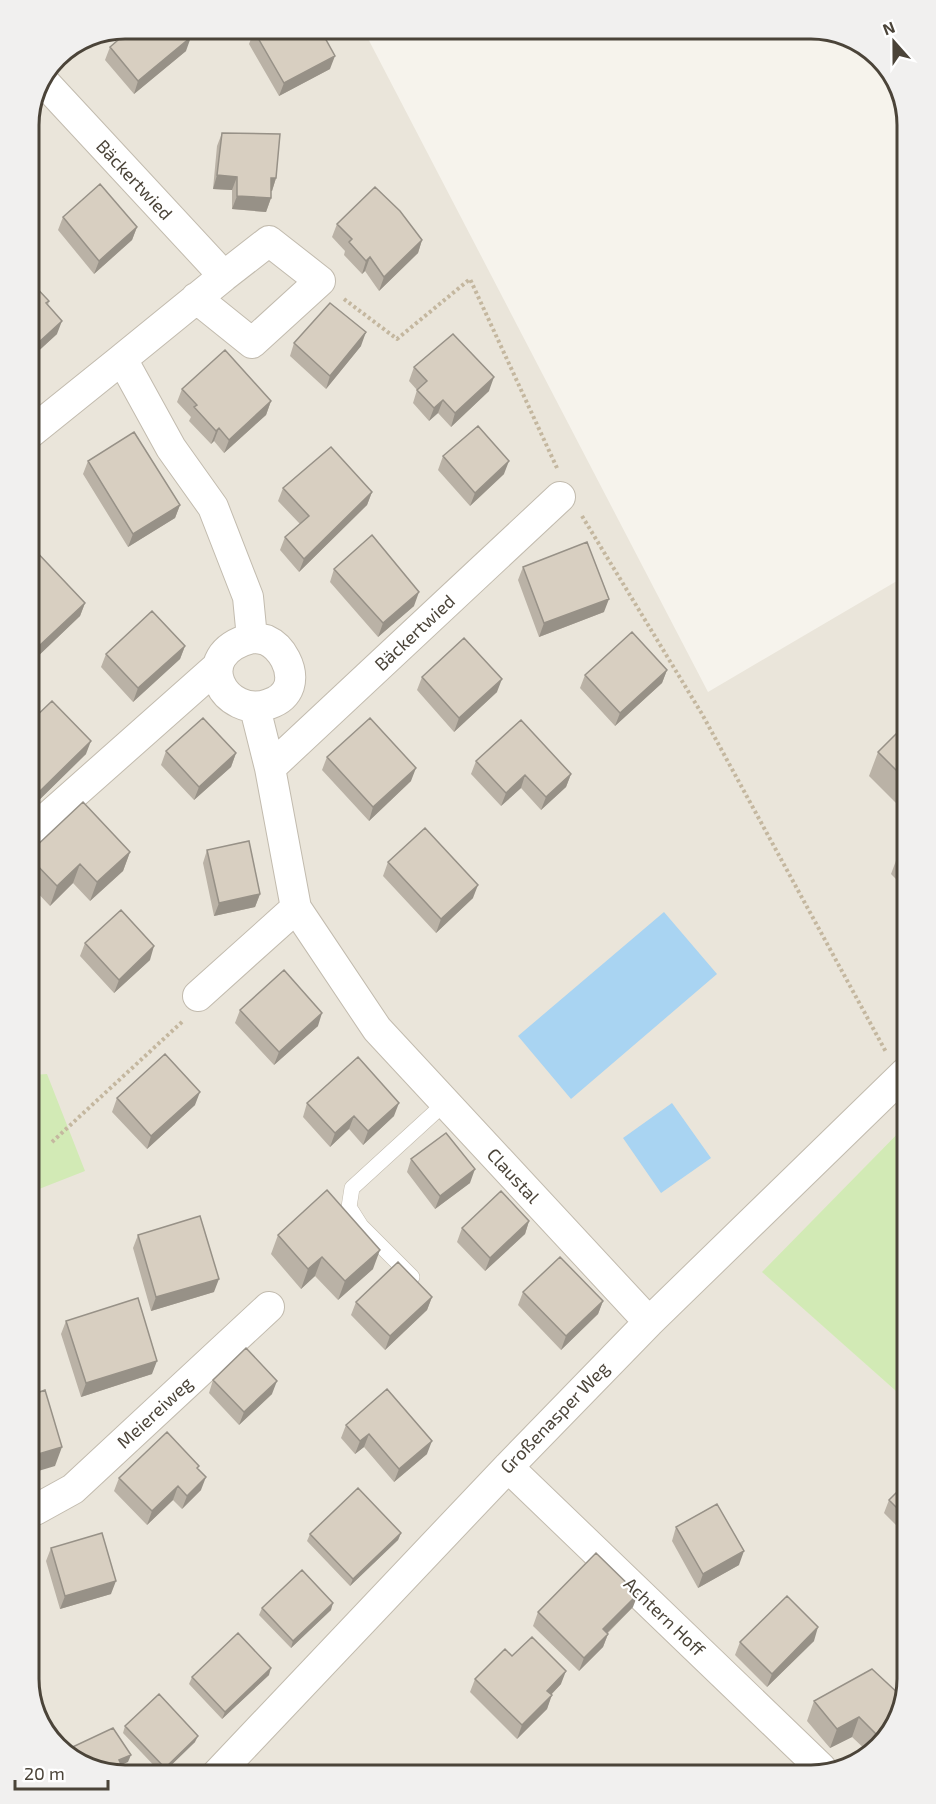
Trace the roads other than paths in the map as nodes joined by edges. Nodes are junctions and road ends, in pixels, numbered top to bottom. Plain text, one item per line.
1 (48, 87) edge
2 (224, 276) junction
3 (196, 298) junction
4 (122, 359) junction
5 (39, 426) edge
6 (563, 492) road end
7 (252, 638) junction
8 (217, 667) junction
9 (255, 708) junction
10 (270, 768) junction
11 (39, 825) edge
12 (296, 908) junction
13 (198, 996) road end
14 (897, 1080) edge
15 (445, 1103) junction
16 (425, 1291) edge
17 (269, 1307) dead end
18 (649, 1322) junction
19 (508, 1467) junction
20 (39, 1508) edge
21 (817, 1764) edge
22 (226, 1765) edge

1 - 2 street, Bäckertwied
2 - 3 street
2 - 3 street
3 - 4 street
4 - 5 street
4 - 7 street
6 - 10 street, Bäckertwied
7 - 8 street
7 - 9 street
8 - 9 street
8 - 11 street
9 - 10 street
10 - 12 street
12 - 13 street
12 - 15 street, Claustal
14 - 18 street, Großenasper Weg
15 - 16 lane
15 - 18 street, Claustal
17 - 20 street, Meiereiweg
18 - 19 street, Großenasper Weg
19 - 21 street, Achtern Hoff
19 - 22 street, Großenasper Weg

